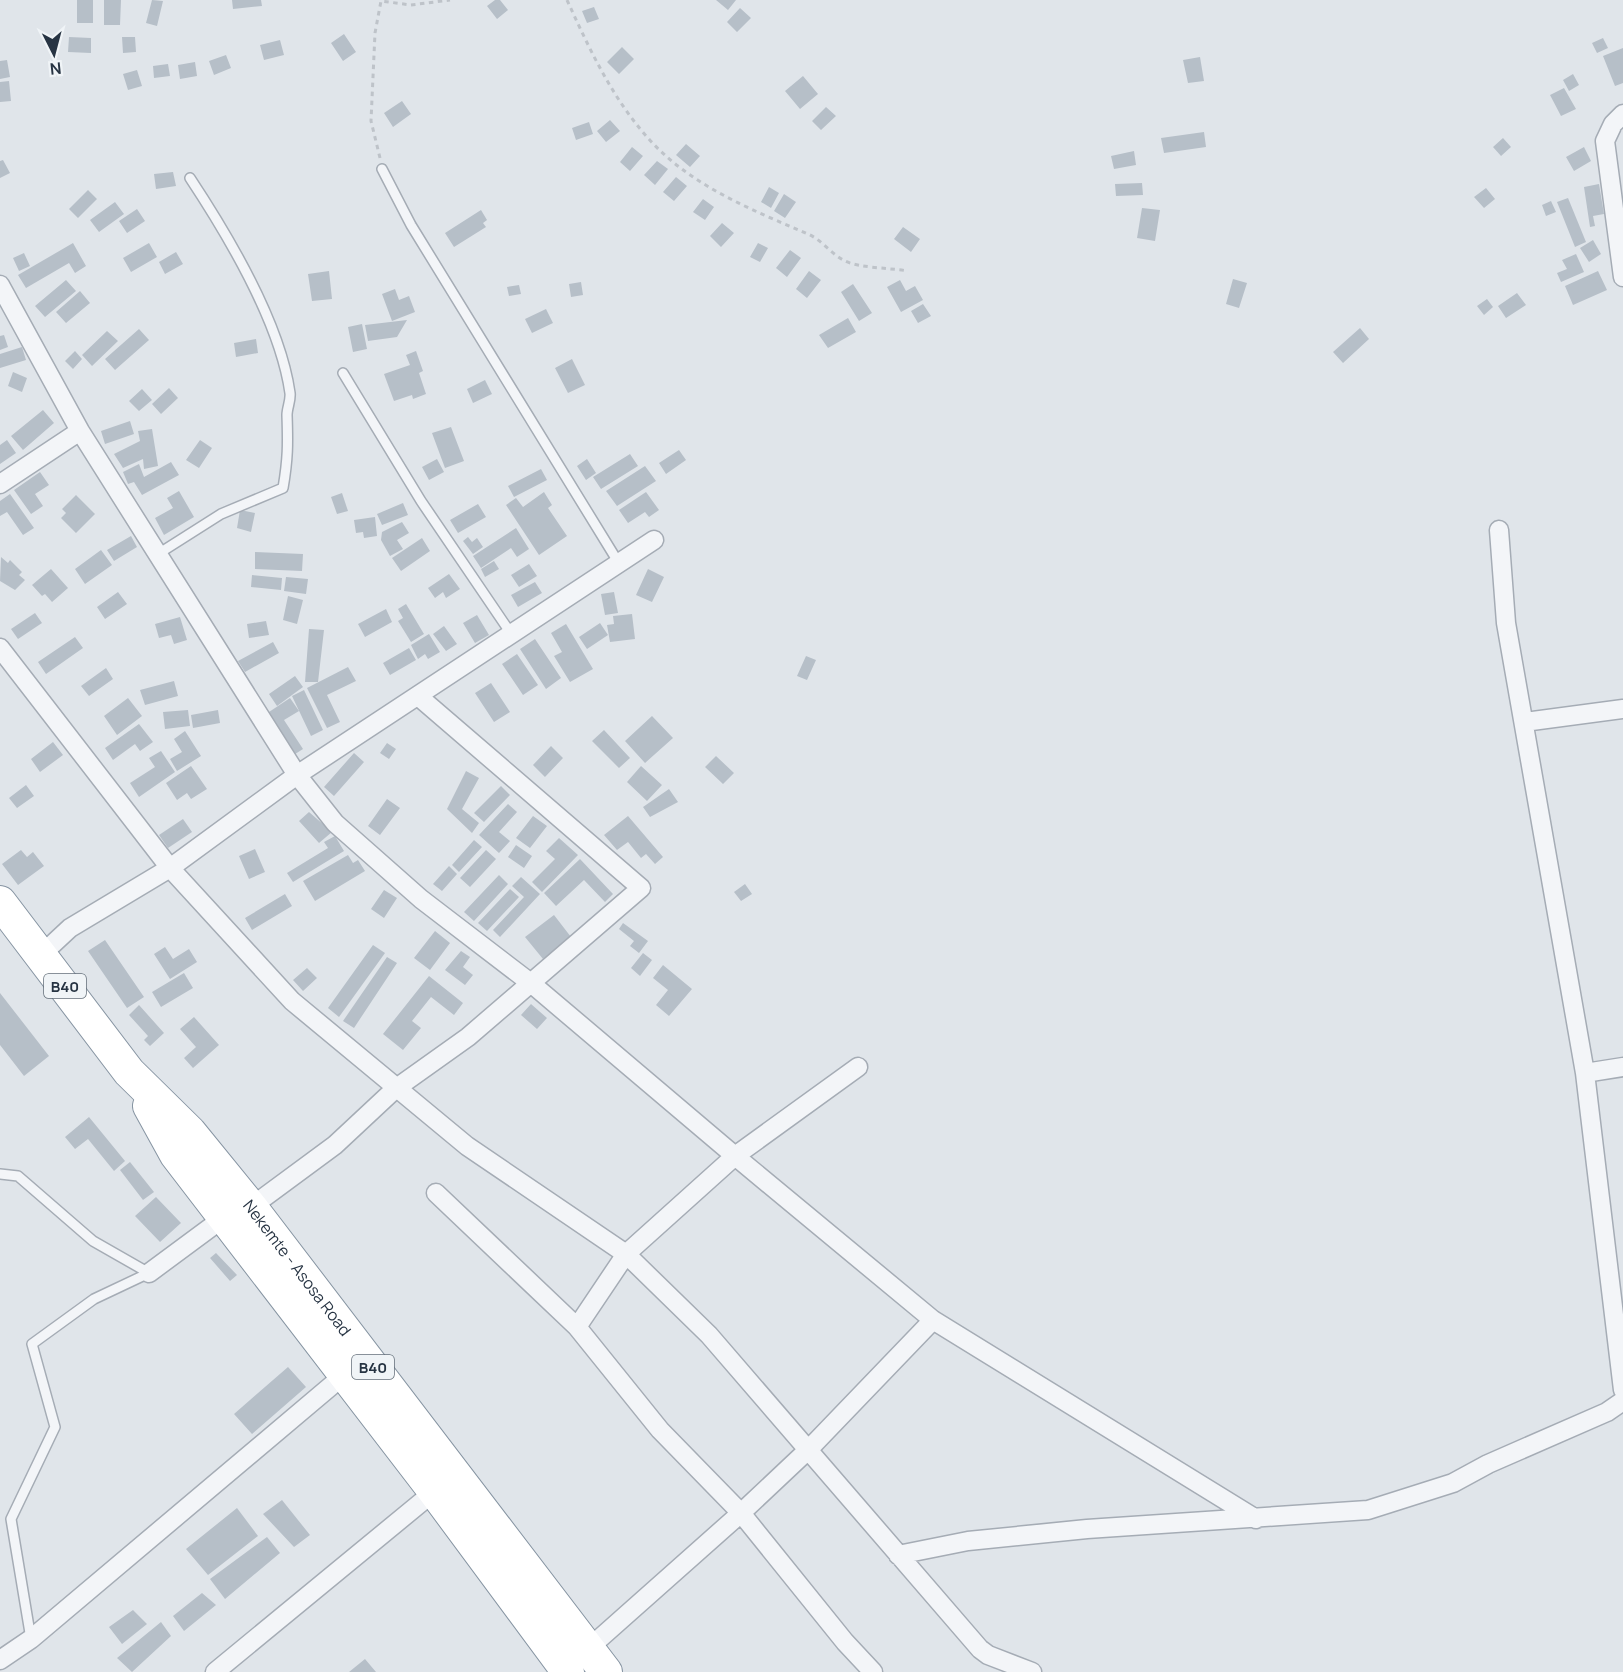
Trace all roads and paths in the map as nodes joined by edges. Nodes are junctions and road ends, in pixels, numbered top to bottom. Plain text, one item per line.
1 (450, 0) edge
2 (567, 0) edge
3 (1623, 114) edge
4 (382, 169) joint
5 (190, 178) dead end
6 (908, 271) dead end
7 (1623, 278) edge
8 (0, 285) edge
9 (344, 373) dead end
10 (80, 431) junction
11 (0, 484) edge
12 (1499, 530) dead end
13 (654, 540) dead end
14 (158, 554) junction
15 (620, 565) junction
16 (512, 635) junction
17 (0, 648) edge
18 (418, 696) junction
19 (1623, 709) edge
20 (1524, 722) junction
21 (297, 775) junction
22 (170, 868) junction
23 (7, 915) edge
24 (41, 955) junction
25 (532, 984) junction
26 (858, 1067) dead end
27 (1623, 1067) edge
28 (1586, 1073) junction
29 (395, 1089) junction
30 (735, 1156) junction
31 (0, 1174) edge
32 (436, 1193) dead end
33 (238, 1212) junction
34 (626, 1254) junction
35 (149, 1273) junction
36 (933, 1320) junction
37 (577, 1327) junction
38 (344, 1376) junction
39 (1623, 1390) edge
40 (1623, 1401) edge
41 (808, 1449) junction
42 (444, 1483) junction
43 (741, 1513) junction
44 (1256, 1519) junction
45 (898, 1555) junction
46 (31, 1639) junction
47 (0, 1660) edge
48 (597, 1660) edge
49 (562, 1670) edge
50 (214, 1672) edge
51 (873, 1672) edge
52 (1032, 1672) edge

1 - 4 path
2 - 6 path
3 - 7 street
4 - 15 lane
5 - 14 lane
8 - 10 street
9 - 16 lane
10 - 11 street
10 - 14 street
12 - 20 street
13 - 15 street
14 - 21 street
15 - 16 street
16 - 18 street
17 - 22 street
18 - 21 street
18 - 25 street
19 - 20 street
20 - 28 street
21 - 22 street
21 - 25 street
22 - 24 street
22 - 29 street
23 - 24 highway, B40
24 - 33 highway, B40
25 - 29 street
25 - 30 street
26 - 30 street
27 - 28 street
28 - 39 street
29 - 33 street
29 - 34 street
30 - 34 street
30 - 36 street
31 - 35 lane
32 - 37 street
33 - 35 street
33 - 38 highway, B40
33 - 42 highway, Nekemte - Asosa Road / B40
34 - 37 street
34 - 41 street
35 - 46 lane
36 - 41 street
36 - 44 street
37 - 43 street
38 - 42 highway, B40
38 - 46 street
40 - 44 street
41 - 43 street
41 - 45 street
42 - 48 highway, Nekemte - Asosa Road / B40
42 - 49 highway, B40
42 - 50 street
43 - 48 street
43 - 51 street
44 - 45 street
45 - 52 street
46 - 47 street

